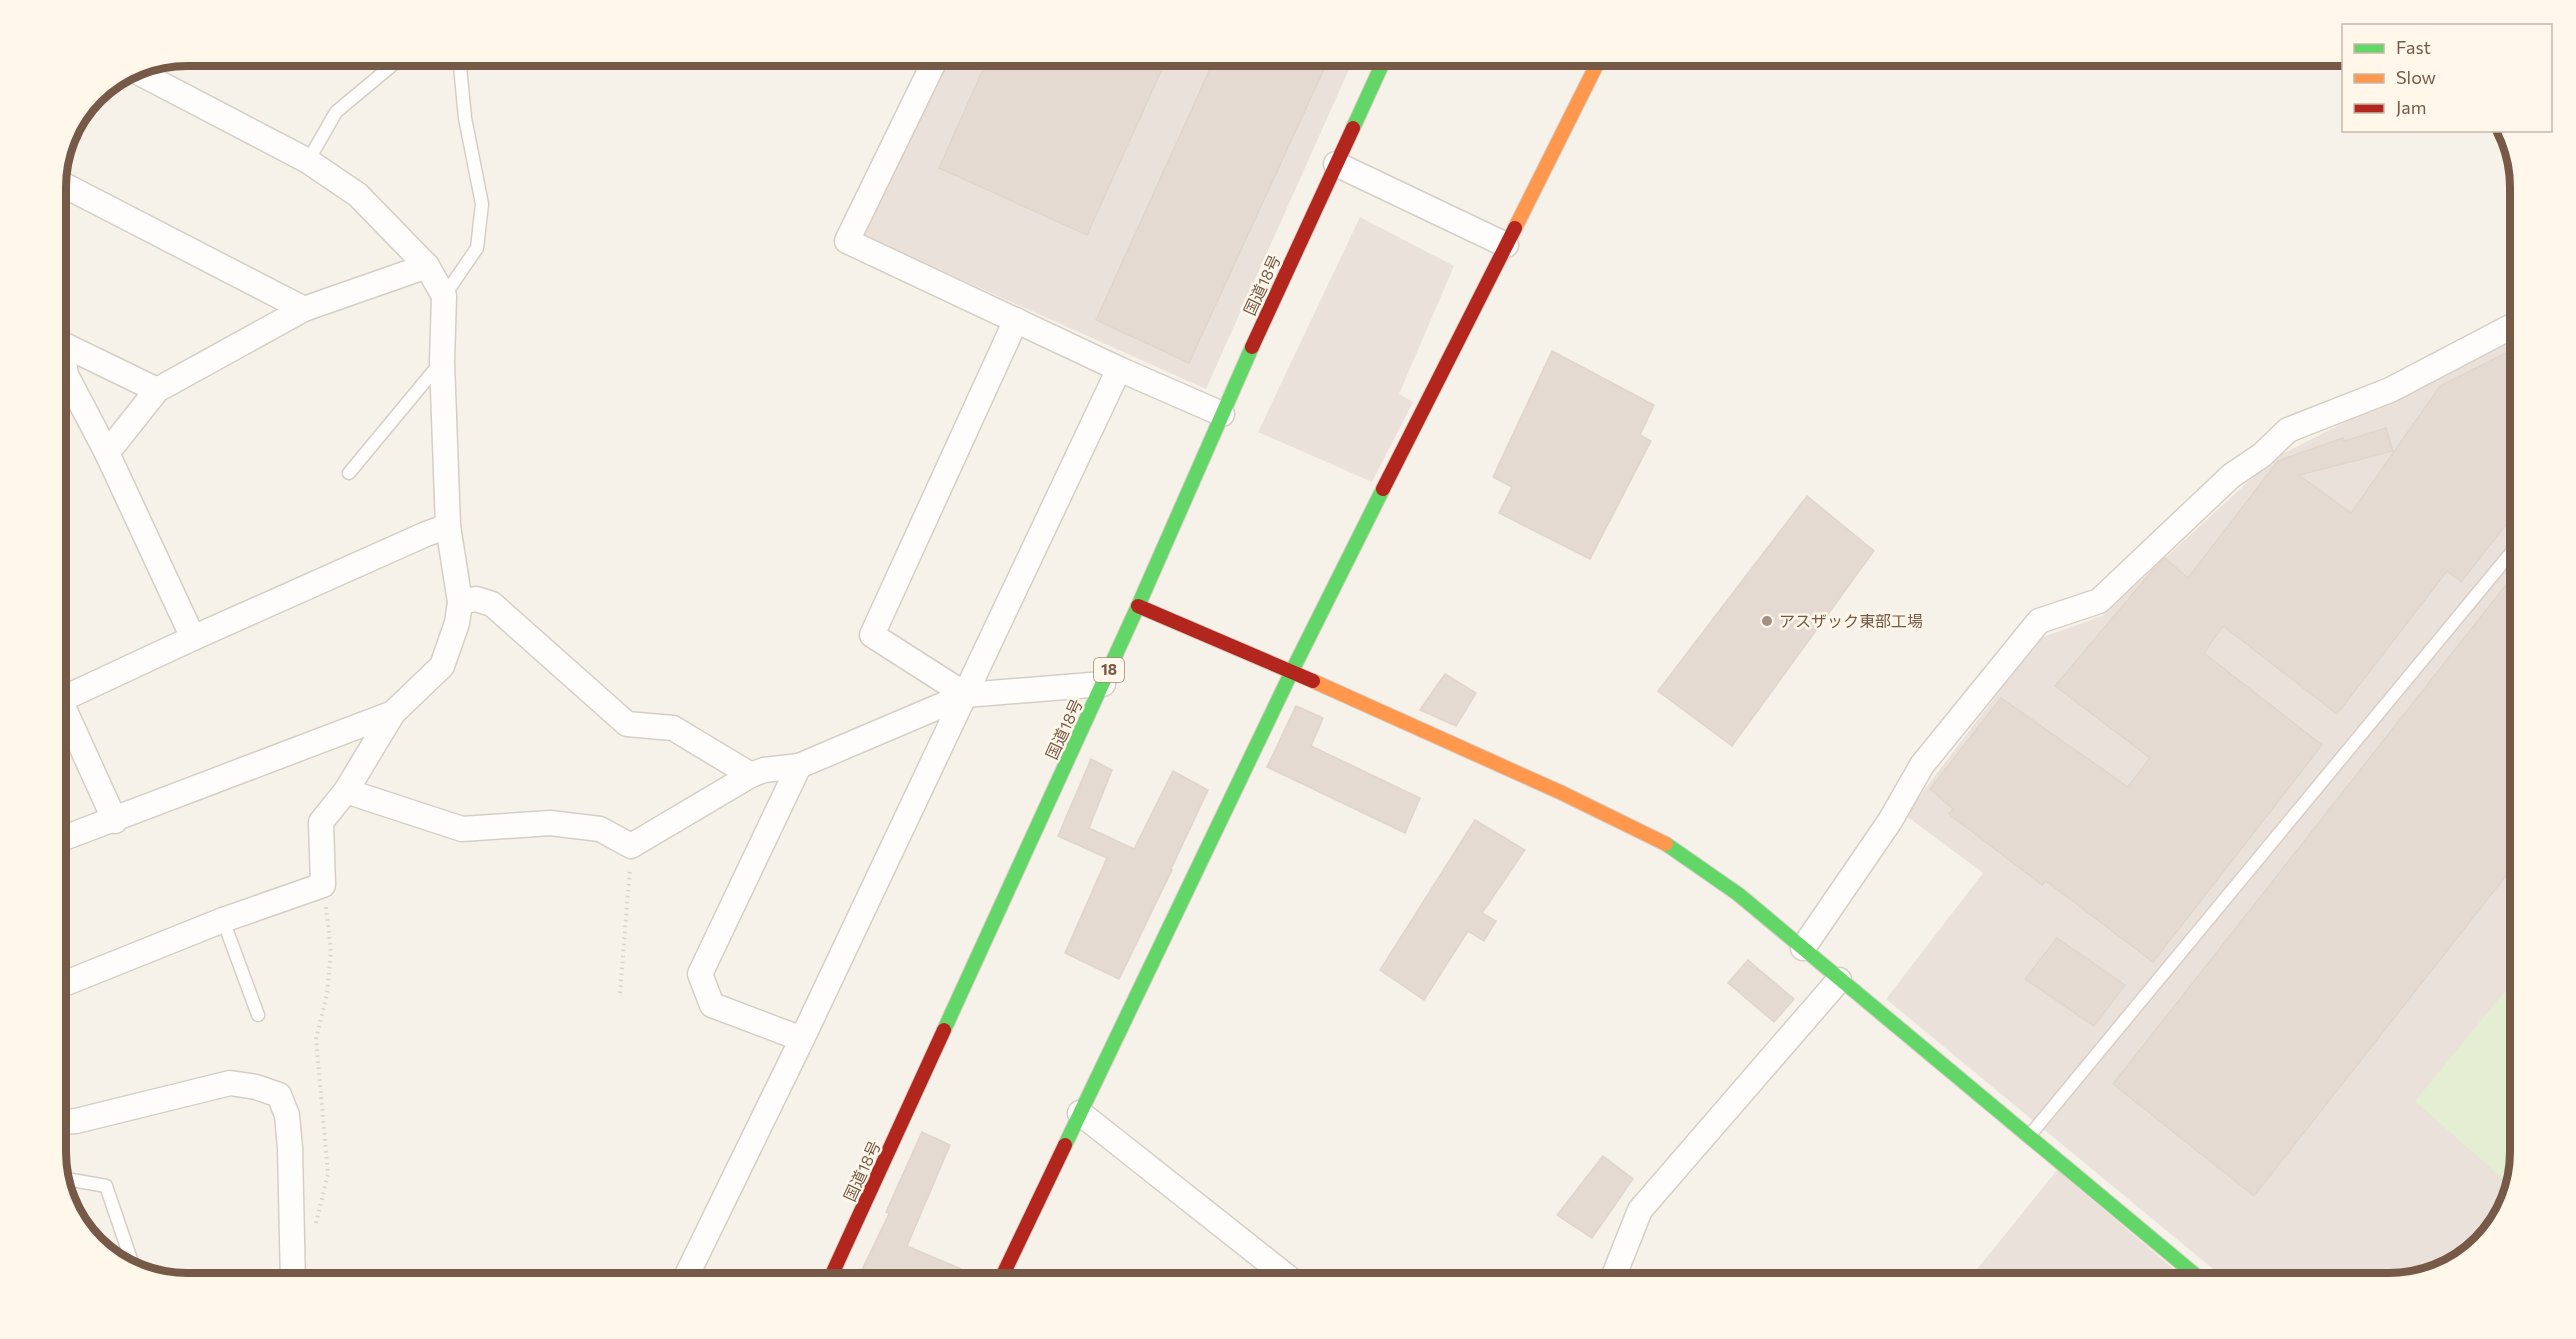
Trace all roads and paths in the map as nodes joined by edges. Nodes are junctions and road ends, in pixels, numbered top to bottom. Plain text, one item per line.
1 (391, 66) edge
2 (460, 66) edge
3 (932, 66) edge
4 (1381, 66) edge
5 (1596, 66) edge
6 (142, 74) edge
7 (308, 161) junction
8 (1336, 164) junction
9 (66, 186) edge
10 (1506, 244) junction
11 (427, 266) junction
12 (444, 296) junction
13 (304, 309) junction
14 (1016, 320) junction
15 (2510, 327) edge
16 (66, 347) edge
17 (442, 362) junction
18 (1119, 369) junction
19 (66, 375) edge
20 (157, 390) junction
21 (1222, 414) junction
22 (107, 453) junction
23 (349, 473) dead end
24 (448, 526) junction
25 (2510, 554) edge
26 (460, 602) junction
27 (1138, 606) junction
28 (193, 638) junction
29 (1292, 671) junction
30 (1102, 684) junction
31 (66, 692) edge
32 (966, 695) junction
33 (66, 713) edge
34 (393, 713) junction
35 (799, 766) junction
36 (751, 775) junction
37 (346, 791) junction
38 (115, 821) junction
39 (66, 838) edge
40 (631, 846) junction
41 (323, 885) junction
42 (223, 920) junction
43 (1803, 948) junction
44 (1839, 980) junction
45 (66, 983) edge
46 (620, 993) dead end
47 (258, 1015) dead end
48 (802, 1039) junction
49 (1080, 1113) junction
50 (66, 1122) edge
51 (2029, 1136) junction
52 (69, 1179) edge
53 (315, 1226) dead end
54 (131, 1260) edge
55 (293, 1273) edge
56 (688, 1273) edge
57 (833, 1273) edge
58 (1004, 1273) edge
59 (1280, 1273) edge
60 (1615, 1273) edge
61 (2192, 1273) edge

1 - 7 lane
2 - 12 lane
3 - 14 street
4 - 8 main road, 国道18号 / 18
5 - 10 main road
6 - 7 street
7 - 11 street
8 - 10 street
8 - 21 main road, 国道18号 / 18
9 - 13 street
10 - 29 main road
11 - 12 street
11 - 13 street
12 - 17 street
13 - 20 street
14 - 18 street
14 - 32 street
15 - 43 street
16 - 20 street
17 - 23 lane
17 - 24 street
18 - 21 street
18 - 32 street
19 - 22 street
20 - 22 street
21 - 27 main road, 国道18号 / 18
22 - 28 street
24 - 26 street
24 - 28 street
25 - 51 lane
26 - 34 street
26 - 36 street
27 - 29 main road
27 - 30 main road, 国道18号 / 18
28 - 31 street
29 - 43 main road
29 - 49 main road
30 - 32 street
30 - 57 main road, 国道18号 / 18
32 - 35 street
32 - 48 street
33 - 38 street
34 - 37 street
34 - 38 street
35 - 36 street
35 - 48 street
36 - 40 street
37 - 40 street
37 - 41 street
38 - 39 street
40 - 46 path
41 - 42 street
41 - 53 path
42 - 45 street
42 - 47 lane
43 - 44 main road
44 - 51 main road
44 - 60 street
48 - 56 street
49 - 58 main road
49 - 59 street
50 - 55 street
51 - 61 main road
52 - 54 lane

